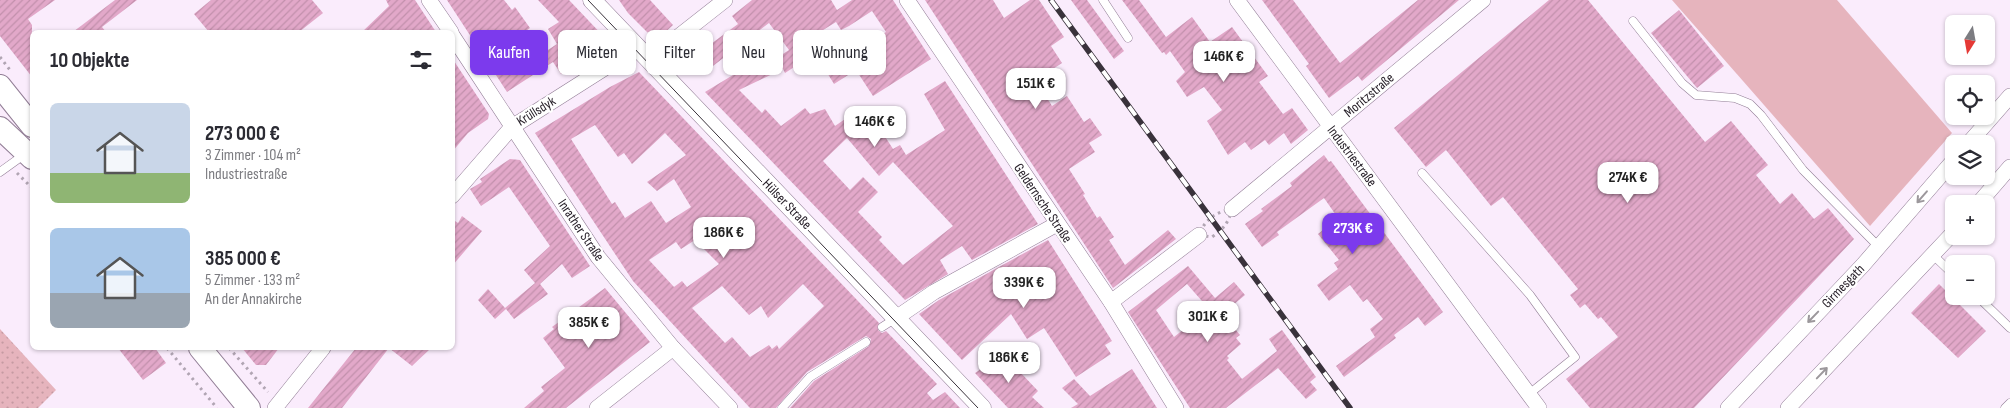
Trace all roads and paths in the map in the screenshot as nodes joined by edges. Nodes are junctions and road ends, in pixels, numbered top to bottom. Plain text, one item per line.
1 (430, 0) edge
2 (592, 0) edge
3 (725, 0) edge
4 (907, 0) edge
5 (1103, 0) edge
6 (1237, 0) edge
7 (1483, 0) edge
8 (1633, 21) dead end
9 (449, 30) edge
10 (1128, 38) dead end
11 (455, 39) edge
12 (644, 53) junction
13 (0, 86) edge
14 (2010, 96) edge
15 (30, 124) edge
16 (512, 127) junction
17 (0, 128) edge
18 (1330, 128) junction
19 (1976, 135) edge
20 (30, 155) edge
21 (2010, 167) edge
22 (1945, 170) edge
23 (0, 172) edge
24 (1422, 173) dead end
25 (455, 193) edge
26 (1986, 195) edge
27 (1232, 210) junction
28 (1057, 224) junction
29 (1199, 235) junction
30 (1945, 242) edge
31 (1879, 247) junction
32 (1933, 255) junction
33 (1945, 266) edge
34 (1111, 302) junction
35 (1986, 305) edge
36 (889, 322) junction
37 (2010, 328) edge
38 (866, 342) dead end
39 (673, 348) junction
40 (169, 350) edge
41 (202, 350) edge
42 (231, 350) edge
43 (322, 350) edge
44 (1529, 394) junction
45 (2010, 402) edge
46 (277, 406) edge
47 (217, 408) edge
48 (250, 408) edge
49 (597, 408) edge
50 (730, 408) edge
51 (782, 408) edge
52 (982, 408) edge
53 (1176, 408) edge
54 (1539, 408) edge
55 (1728, 408) edge
56 (1788, 408) edge
57 (2005, 408) edge

1 - 9 street, Inrather Straße
2 - 12 street, Hülser Straße
3 - 12 street, Krüllsdyk
4 - 28 street, Geldernsche Straße
5 - 10 lane
6 - 18 street, Industriestraße
7 - 18 street, Moritzstraße
8 - 31 lane
11 - 16 street, Inrather Straße
12 - 16 street, Krüllsdyk
12 - 36 street, Hülser Straße
13 - 15 main road
14 - 19 street
16 - 25 street, Krüllsdyk
16 - 39 street, Inrather Straße
17 - 20 main road
18 - 27 street, Moritzstraße
18 - 44 street, Industriestraße
20 - 23 lane
21 - 26 street
22 -> 31 street, Girmesgath
24 - 44 lane
27 - 29 path
27 - 29 path
28 - 34 street, Geldernsche Straße
28 - 36 street
29 - 34 street
30 - 32 street
31 -> 55 street, Girmesgath
32 - 33 lane
56 -> 32 street
34 - 53 street, Geldernsche Straße
35 - 37 lane
36 - 52 street, Hülser Straße
38 - 51 lane
39 - 49 street
39 - 50 street, Inrather Straße
40 - 47 path
41 - 48 main road
42 - 46 path
43 - 46 street
44 - 54 street, Industriestraße
45 - 57 lane

